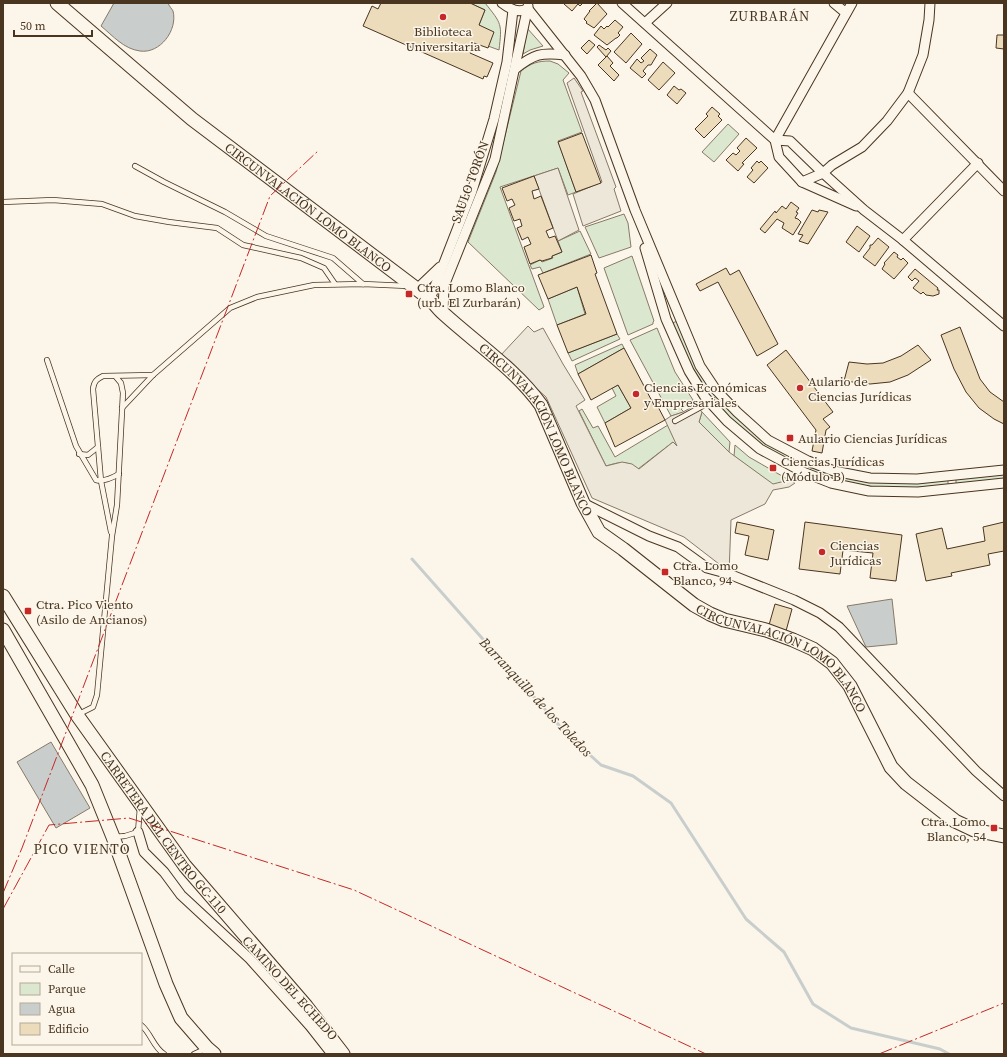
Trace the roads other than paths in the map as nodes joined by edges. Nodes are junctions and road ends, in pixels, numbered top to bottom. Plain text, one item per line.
1 (56, 3) edge
2 (502, 3) edge
3 (622, 3) edge
4 (667, 3) edge
5 (834, 3) edge
6 (852, 3) edge
7 (930, 3) edge
8 (528, 6) edge
9 (513, 10) junction
10 (846, 13) junction
11 (645, 23) junction
12 (565, 55) junction
13 (515, 70) junction
14 (908, 93) junction
15 (776, 140) junction
16 (978, 163) junction
17 (135, 166) dead end
18 (823, 173) junction
19 (802, 182) junction
20 (1004, 191) edge
21 (3, 202) edge
22 (635, 210) junction
23 (864, 210) junction
24 (903, 240) junction
25 (442, 265) junction
26 (335, 284) junction
27 (363, 284) junction
28 (414, 288) junction
29 (430, 299) junction
30 (444, 314) junction
31 (1004, 326) edge
32 (47, 360) dead end
33 (153, 375) junction
34 (116, 377) junction
35 (710, 402) junction
36 (122, 408) junction
37 (675, 421) dead end
38 (98, 447) junction
39 (79, 454) junction
40 (1004, 470) edge
41 (119, 474) junction
42 (101, 481) junction
43 (1004, 483) edge
44 (583, 503) junction
45 (112, 536) junction
46 (3, 596) edge
47 (3, 630) edge
48 (77, 715) junction
49 (1004, 796) edge
50 (140, 804) junction
51 (138, 832) junction
52 (1004, 836) edge
53 (113, 837) junction
54 (142, 1026) edge
55 (211, 1051) edge
56 (164, 1054) edge
57 (194, 1054) edge
58 (332, 1054) edge
59 (343, 1054) edge

1 - 28 street, CIRCUNVALACIÓN LOMO BLANCO
2 - 9 street
3 - 11 street
4 - 11 street
5 - 10 street
6 - 10 street
7 - 14 street
8 - 9 street
8 - 12 street
8 - 13 street, SAULO TORÓN
9 - 25 street, SAULO TORÓN
10 - 15 street
11 - 15 street
12 - 13 street
12 - 22 street
13 - 30 street, SAULO TORÓN
14 - 16 street
14 - 18 street
15 - 18 street
15 - 19 street
16 - 20 street
16 - 24 street
17 - 27 lane
18 - 19 street
18 - 23 street
19 - 23 street
21 - 26 lane
22 - 35 street
22 - 40 street
23 - 24 street
24 - 31 street
25 - 28 street
25 - 29 street, SAULO TORÓN
26 - 27 lane
26 - 33 lane
27 - 28 lane
28 - 29 street, CIRCUNVALACIÓN LOMO BLANCO
29 - 30 street, CIRCUNVALACIÓN LOMO BLANCO
30 - 44 street, CIRCUNVALACIÓN LOMO BLANCO
32 - 39 lane
33 - 34 lane
33 - 36 lane
34 - 36 lane
34 - 38 lane
35 - 37 lane
35 - 43 street
36 - 41 lane
38 - 39 lane
38 - 42 lane
39 - 42 lane
41 - 42 lane
41 - 45 lane
42 - 45 lane
44 - 49 street
44 - 52 street, CIRCUNVALACIÓN LOMO BLANCO
45 - 48 lane
46 - 48 street, CARRETERA DEL CENTRO GC-110
47 - 53 street, CARRETERA DEL CENTRO GC-110
48 - 50 street, CARRETERA DEL CENTRO GC-110
50 - 51 lane
50 - 59 street, CARRETERA DEL CENTRO GC-110
51 - 53 lane
51 - 58 street, CAMINO DEL ECHEDO
53 - 55 street, CARRETERA DEL CENTRO GC-110
54 - 56 lane
55 - 57 lane

